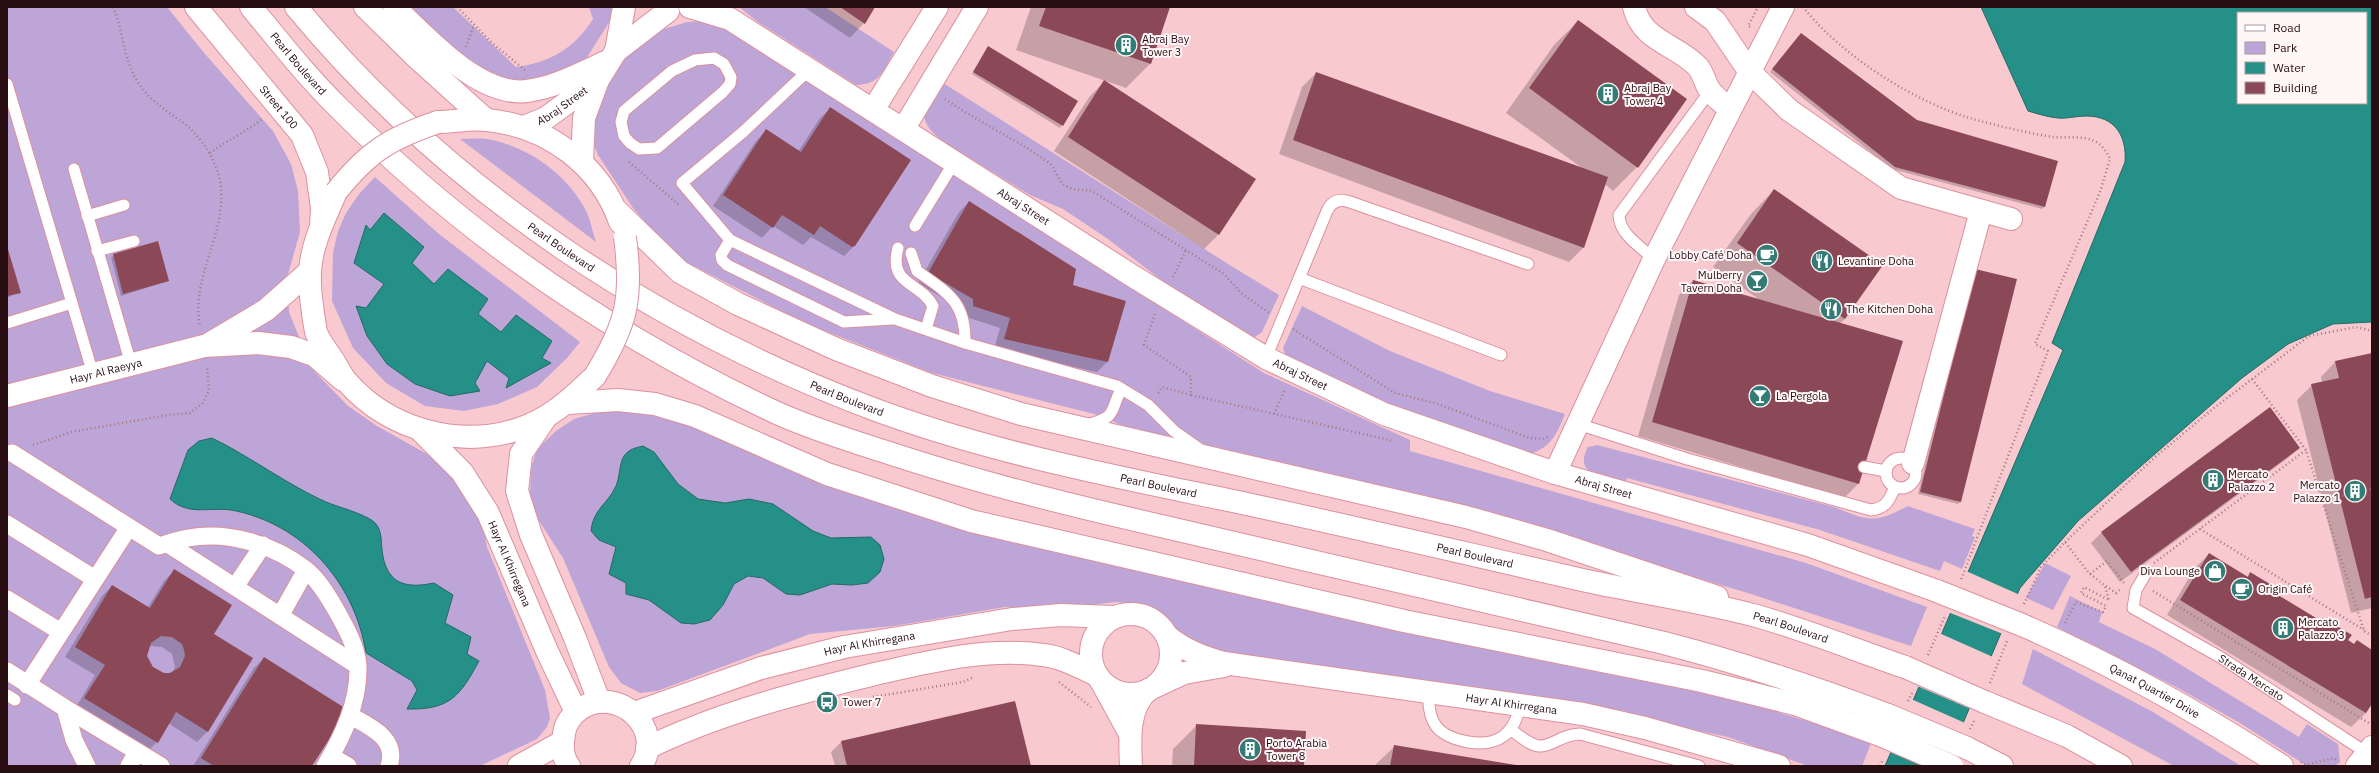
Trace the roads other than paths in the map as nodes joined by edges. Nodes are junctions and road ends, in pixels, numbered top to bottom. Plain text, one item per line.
1 (196, 7) edge
2 (251, 7) edge
3 (296, 7) edge
4 (366, 7) edge
5 (394, 7) edge
6 (624, 7) edge
7 (690, 7) edge
8 (937, 7) edge
9 (977, 7) edge
10 (1634, 7) edge
11 (1696, 7) edge
12 (1783, 7) edge
13 (665, 8) edge
14 (727, 13) edge
15 (613, 56) junction
16 (810, 69) junction
17 (672, 71) joint
18 (1749, 71) junction
19 (598, 80) junction
20 (7, 84) edge
21 (1710, 91) junction
22 (1729, 109) junction
23 (873, 110) junction
24 (486, 120) junction
25 (524, 127) junction
26 (904, 128) junction
27 (582, 161) junction
28 (955, 162) junction
29 (74, 169) dead end
30 (124, 205) dead end
31 (615, 209) junction
32 (1981, 210) junction
33 (87, 216) junction
34 (2011, 219) dead end
35 (321, 226) junction
36 (915, 226) dead end
37 (730, 240) junction
38 (134, 241) dead end
39 (898, 248) dead end
40 (98, 251) junction
41 (912, 253) dead end
42 (1654, 259) junction
43 (1528, 264) dead end
44 (310, 271) junction
45 (1299, 278) junction
46 (72, 303) junction
47 (895, 319) junction
48 (7, 323) edge
49 (926, 329) junction
50 (965, 343) junction
51 (204, 346) junction
52 (1501, 355) dead end
53 (1266, 358) junction
54 (131, 364) junction
55 (93, 374) junction
56 (347, 383) junction
57 (1121, 389) junction
58 (7, 396) edge
59 (568, 403) junction
60 (546, 417) junction
61 (1578, 424) junction
62 (1077, 427) junction
63 (420, 430) junction
64 (12, 453) road end
65 (1216, 460) junction
66 (1913, 463) junction
67 (1864, 467) dead end
68 (1886, 471) junction
69 (1555, 473) junction
70 (1895, 487) junction
71 (7, 524) edge
72 (129, 527) junction
73 (168, 544) junction
74 (263, 546) junction
75 (306, 570) junction
76 (2142, 576) road end
77 (95, 579) junction
78 (235, 587) junction
79 (7, 599) edge
80 (280, 616) junction
81 (1754, 616) junction
82 (2022, 616) joint
83 (1113, 617) junction
84 (61, 632) junction
85 (1167, 636) junction
86 (1239, 665) junction
87 (358, 666) junction
88 (7, 671) edge
89 (1099, 678) junction
90 (27, 684) junction
91 (1152, 688) junction
92 (1429, 691) junction
93 (599, 701) junction
94 (1520, 704) junction
95 (65, 708) junction
96 (576, 712) junction
97 (634, 713) junction
98 (351, 716) junction
99 (1125, 726) junction
100 (1511, 730) junction
101 (562, 742) junction
102 (2367, 756) edge
103 (133, 759) edge
104 (328, 761) edge
105 (643, 761) edge
106 (87, 766) edge
107 (161, 766) edge
108 (348, 766) edge
109 (389, 766) edge
110 (518, 766) edge
111 (569, 766) edge
112 (1131, 766) edge
113 (1698, 766) edge
114 (1779, 766) edge
115 (1952, 766) edge
116 (2002, 766) edge
117 (2121, 766) edge
118 (2282, 766) edge

1 - 35 street, Street 100
2 - 116 street, Pearl Boulevard, bridge
3 - 81 street, Pearl Boulevard
4 - 24 street
5 - 15 street
6 - 15 street, Abraj Street
7 - 14 street, Abraj Street
8 - 23 street
9 - 26 street
10 - 21 street
11 - 18 street
12 - 18 street
13 - 15 street, Abraj Street
14 - 16 street, Abraj Street
15 - 19 street, Abraj Street
16 - 23 street, Abraj Street
16 - 37 lane
17 - 17 lane
18 - 22 street
18 - 32 street
19 - 25 street, Abraj Street
19 - 27 street, Abraj Street
20 - 46 lane
21 - 22 street
21 - 42 lane
22 - 42 street
23 - 26 street, Abraj Street
24 - 25 street
24 - 35 street, bridge
25 - 27 street
26 - 28 street, Abraj Street
27 - 31 street
28 - 36 lane
28 - 53 street, Abraj Street
29 - 33 lane
30 - 33 lane
31 - 59 street, bridge
31 - 62 street
32 - 34 street
32 - 66 street
33 - 40 lane
35 - 44 street
37 - 47 lane
37 - 47 lane
38 - 40 lane
39 - 49 lane
40 - 54 lane
41 - 50 lane
42 - 61 street
43 - 45 lane
44 - 51 street, Hayr Al Raeyya
44 - 56 street
45 - 52 lane
45 - 53 lane
46 - 48 lane
46 - 55 lane
47 - 49 lane
49 - 50 lane
50 - 57 lane
51 - 54 street, Hayr Al Raeyya
51 - 56 street, Hayr Al Raeyya
53 - 69 street, Abraj Street
54 - 55 street, Hayr Al Raeyya
55 - 58 street, Hayr Al Raeyya
56 - 63 street, Hayr Al Raeyya
57 - 62 lane
57 - 65 lane
59 - 60 street
59 - 115 street, bridge
60 - 63 street
60 - 93 street
61 - 69 street
61 - 70 lane
62 - 65 street
63 - 96 street, Hayr Al Khirregana
64 - 72 street
65 - 81 street
66 - 68 lane
66 - 70 lane
67 - 68 lane
68 - 70 lane
69 - 82 street, Abraj Street, bridge
71 - 77 street
72 - 73 street
72 - 77 street
73 - 74 street
73 - 78 street
74 - 75 street
74 - 78 street
75 - 80 street
75 - 87 street
76 - 102 lane, Strada Mercato
77 - 84 street
78 - 80 street
79 - 84 street
80 - 87 street
81 - 117 street, Pearl Boulevard, bridge
82 - 118 street, Qanat Quartier Drive
83 - 85 street
83 - 89 street
83 - 97 street, Hayr Al Khirregana
84 - 90 street
85 - 86 street, Hayr Al Khirregana
85 - 91 street
86 - 91 street, Hayr Al Khirregana
86 - 92 street, Hayr Al Khirregana
87 - 98 street
88 - 90 street
89 - 91 street
89 - 99 street
89 - 105 street
90 - 95 street
91 - 99 street
92 - 94 street, Hayr Al Khirregana
92 - 100 lane
93 - 96 street
93 - 97 street
94 - 100 lane
94 - 114 street, Hayr Al Khirregana
95 - 103 street
95 - 106 street
96 - 101 street
97 - 105 street
98 - 104 street
98 - 109 street
99 - 112 street
100 - 113 lane
101 - 110 street
101 - 111 street
103 - 107 street
104 - 108 street

